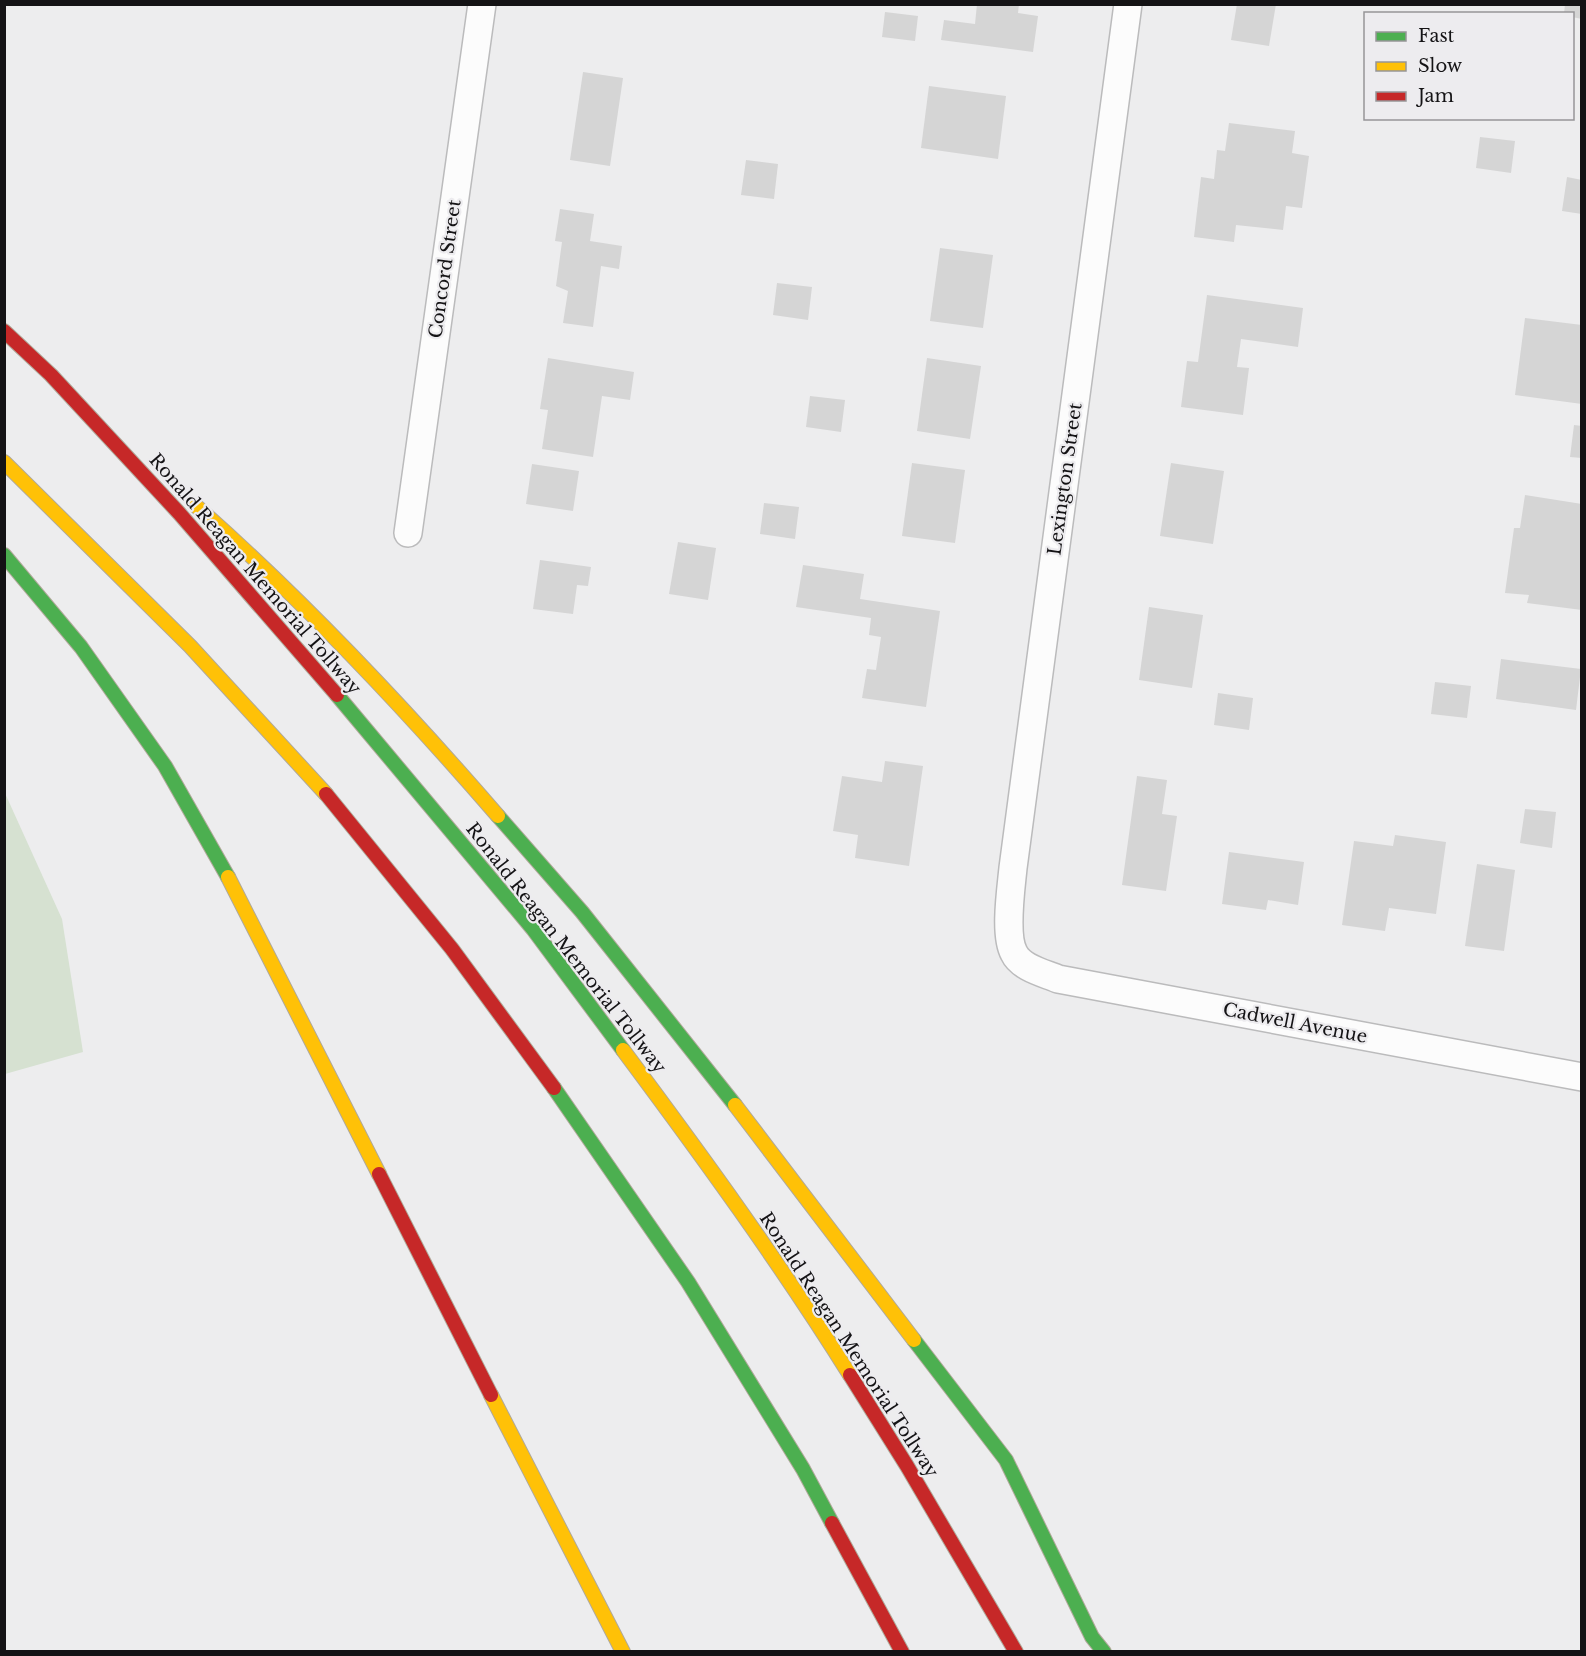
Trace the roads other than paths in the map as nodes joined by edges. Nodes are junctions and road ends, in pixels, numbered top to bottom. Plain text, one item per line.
1 (482, 4) edge
2 (1128, 4) edge
3 (4, 331) edge
4 (51, 375) junction
5 (4, 462) edge
6 (165, 477) dead end
7 (182, 493) dead end
8 (408, 533) dead end
9 (4, 555) edge
10 (1014, 955) joint
11 (1581, 1077) edge
12 (623, 1652) edge
13 (902, 1652) edge
14 (1016, 1652) edge
15 (1104, 1652) edge

1 - 8 street, Concord Street
2 - 10 street, Lexington Street
3 - 4 highway, Ronald Reagan Memorial Tollway
4 - 6 highway
4 - 14 highway, Ronald Reagan Memorial Tollway
5 - 13 highway
7 - 15 highway
9 - 12 highway
10 - 11 street, Cadwell Avenue

